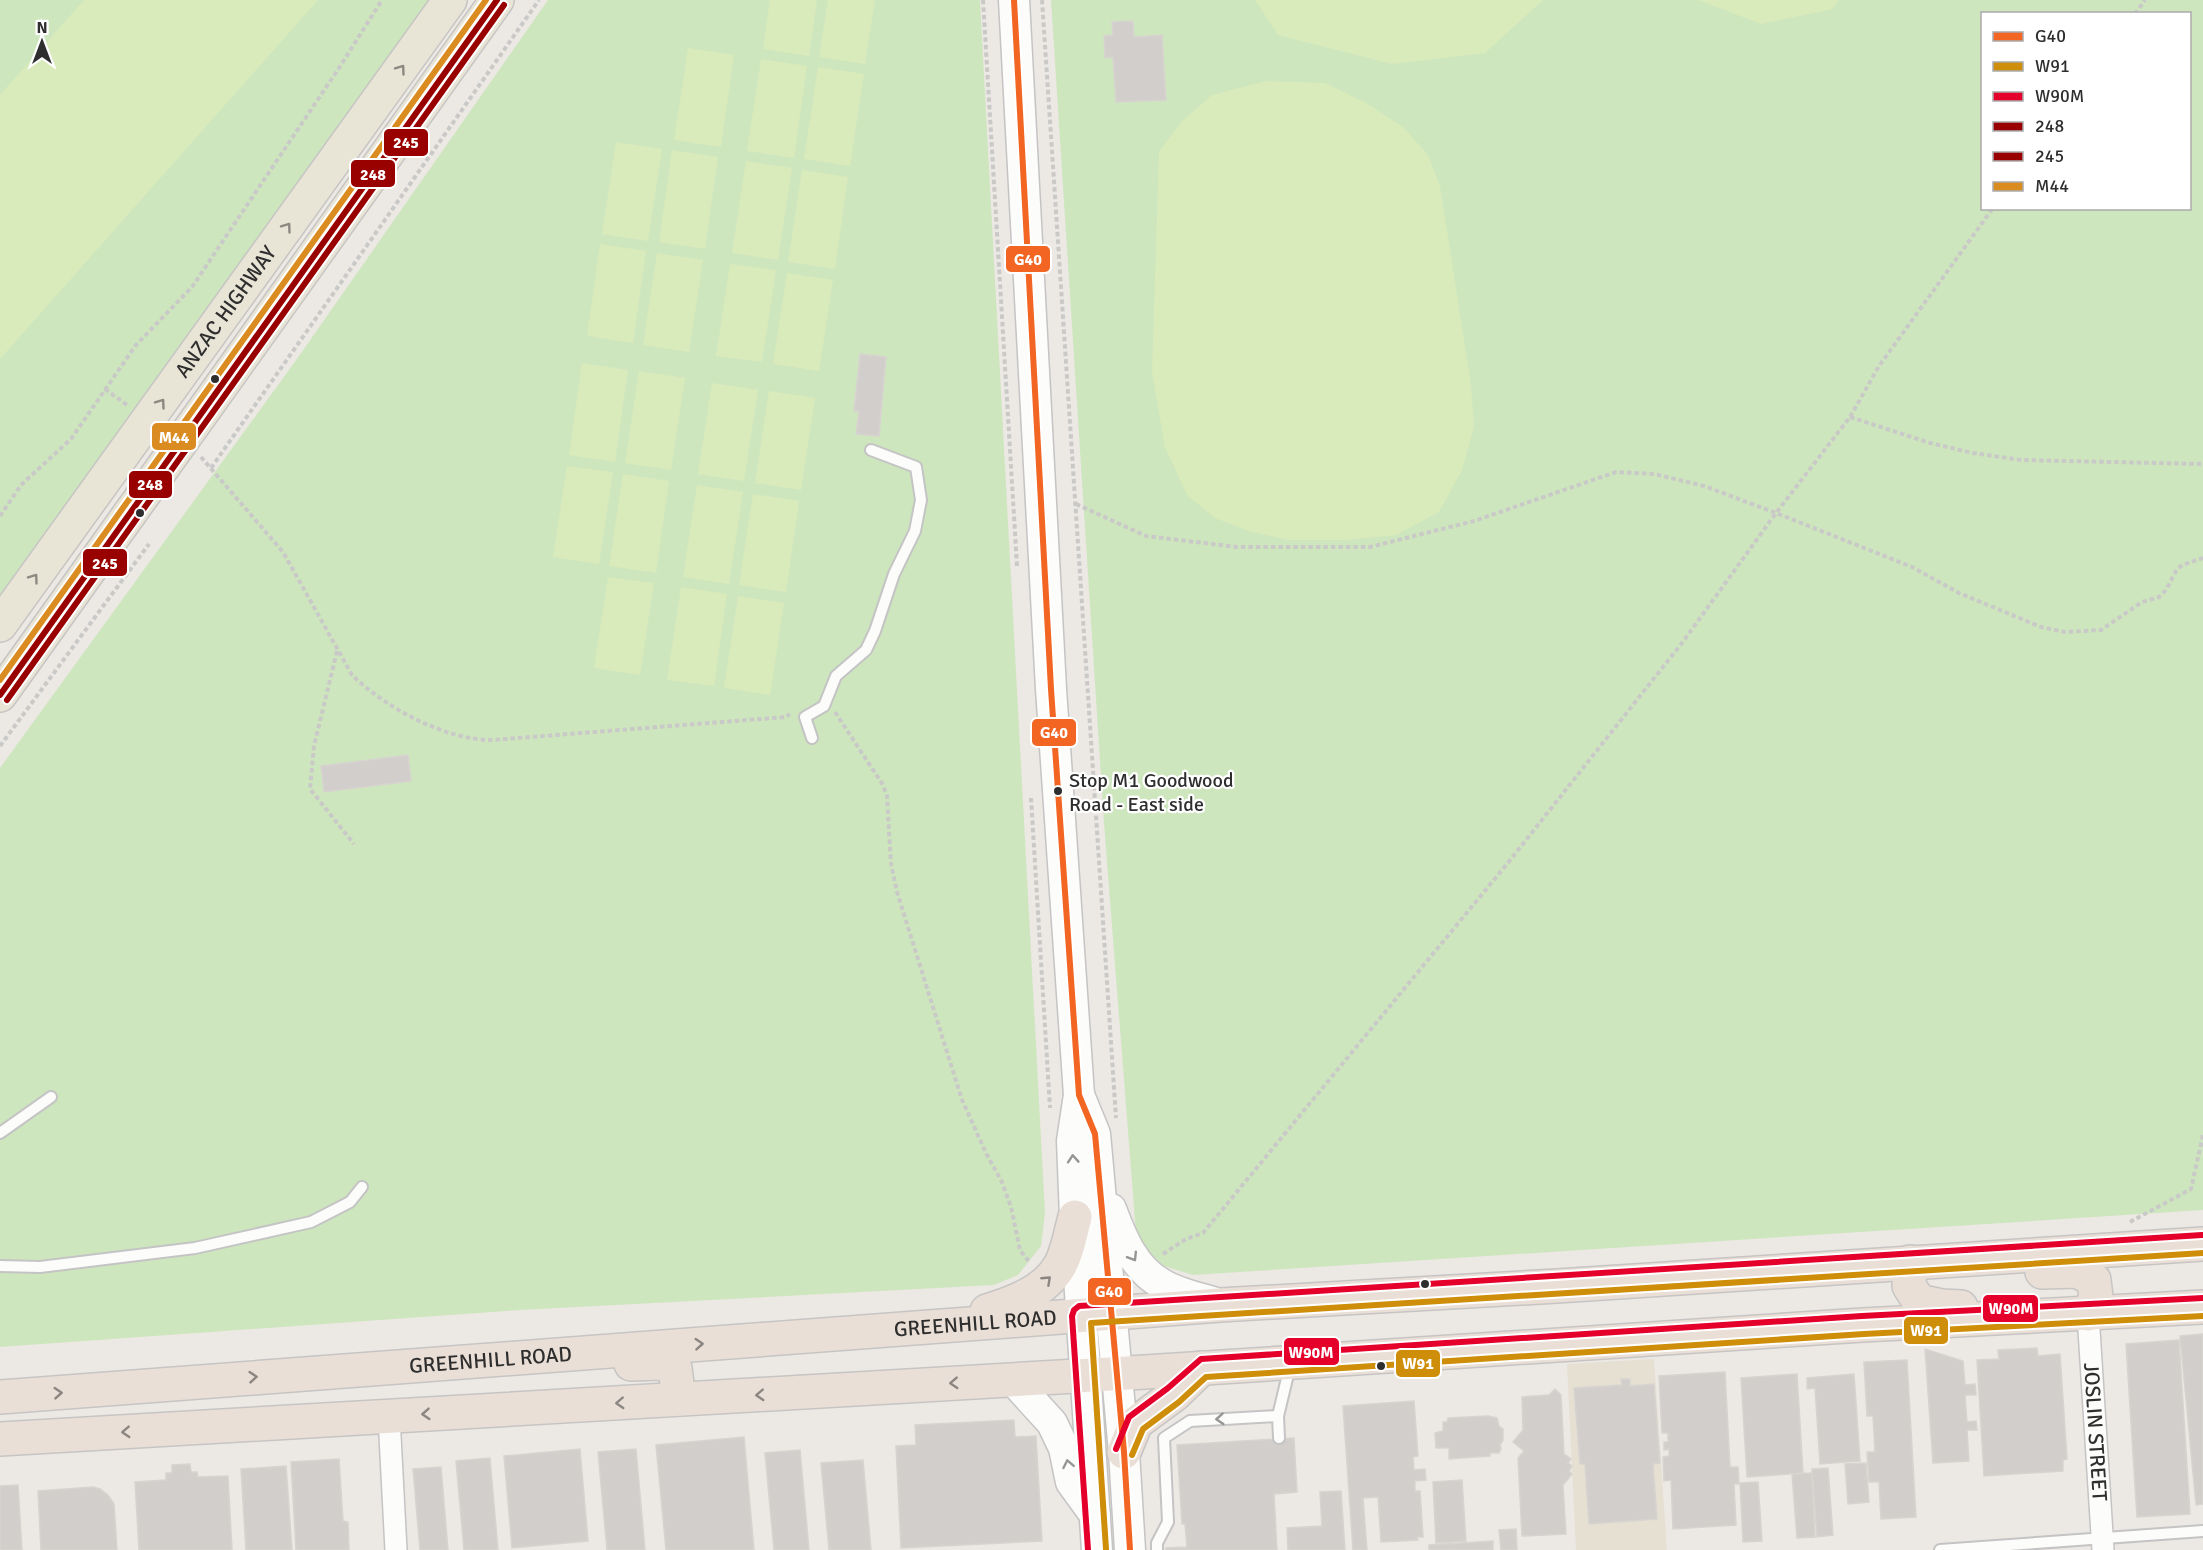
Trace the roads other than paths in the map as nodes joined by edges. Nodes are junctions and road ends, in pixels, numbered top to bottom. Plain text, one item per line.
1 (450, 0) edge
2 (497, 0) edge
3 (1014, 0) edge
4 (871, 450) dead end
5 (0, 625) edge
6 (0, 695) edge
7 (812, 738) dead end
8 (1079, 1095) junction
9 (51, 1097) dead end
10 (0, 1133) edge
11 (1101, 1184) junction
12 (362, 1187) dead end
13 (1075, 1217) junction
14 (2203, 1244) edge
15 (1991, 1258) junction
16 (1910, 1263) junction
17 (0, 1266) edge
18 (1220, 1305) junction
19 (2203, 1307) edge
20 (1097, 1314) junction
21 (2088, 1314) junction
22 (1987, 1319) junction
23 (936, 1325) junction
24 (557, 1355) junction
25 (1290, 1363) junction
26 (1202, 1368) junction
27 (1101, 1374) junction
28 (1013, 1380) junction
29 (130, 1387) junction
30 (0, 1397) edge
31 (679, 1399) junction
32 (1278, 1416) junction
33 (389, 1417) junction
34 (244, 1425) junction
35 (1279, 1438) dead end
36 (0, 1439) edge
37 (1124, 1452) junction
38 (1095, 1515) junction
39 (2203, 1531) edge
40 (2103, 1543) edge
41 (396, 1550) edge
42 (1097, 1550) edge
43 (1130, 1550) edge
44 (1157, 1550) edge
45 (1940, 1550) edge

5 -> 1 main road, ANZAC HIGHWAY
2 - 6 main road, ANZAC HIGHWAY
3 - 8 main road
4 - 7 lane
8 - 11 main road
13 -> 8 main road
9 - 10 lane
11 -> 18 main road
11 - 20 main road
12 - 17 lane
13 - 20 main road
23 -> 13 highway
14 - 15 highway, GREENHILL ROAD
15 - 16 highway, GREENHILL ROAD
15 - 21 highway
16 - 18 highway, GREENHILL ROAD
16 - 22 highway
18 - 20 highway, GREENHILL ROAD
19 - 21 highway
20 - 23 highway, GREENHILL ROAD
20 - 27 main road
21 - 22 highway
21 - 40 street, JOSLIN STREET
22 - 25 highway
24 -> 23 highway, GREENHILL ROAD
29 -> 24 highway, GREENHILL ROAD
24 - 31 highway
25 - 26 highway
25 - 32 lane
26 - 27 highway
26 - 37 highway
27 - 28 highway
27 - 37 main road
27 - 38 main road
28 -> 31 highway
38 -> 28 main road
30 -> 29 highway, GREENHILL ROAD
29 - 34 highway
31 -> 33 highway
32 - 35 lane
32 -> 44 lane
33 - 34 highway
33 - 41 street
34 -> 36 highway
37 - 43 main road
38 - 42 main road
39 - 40 lane
40 - 45 lane

